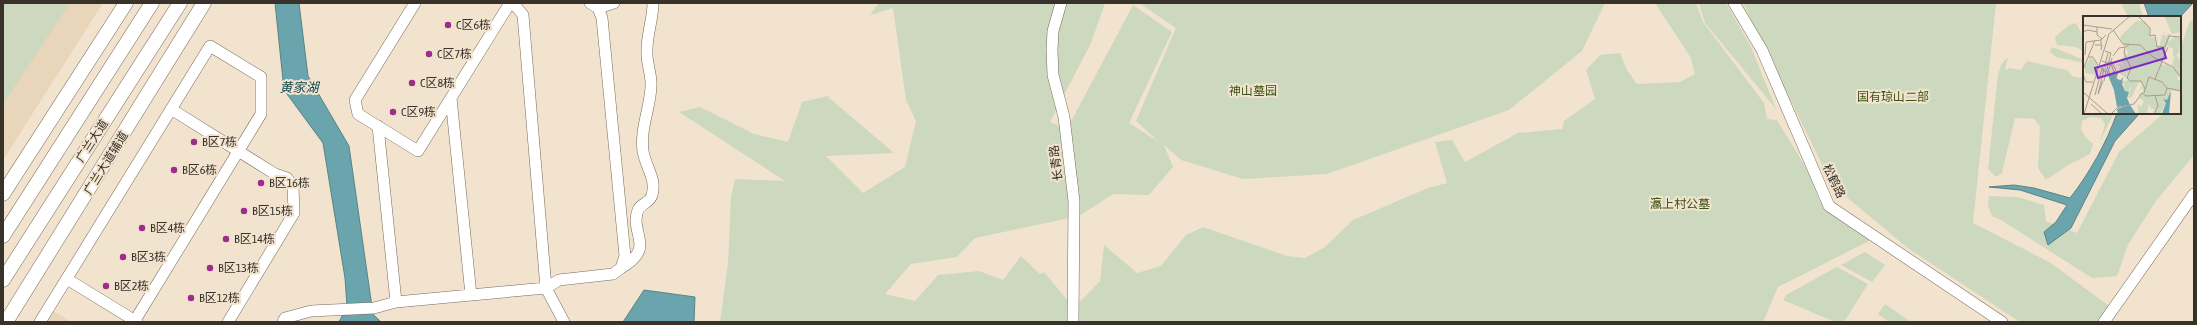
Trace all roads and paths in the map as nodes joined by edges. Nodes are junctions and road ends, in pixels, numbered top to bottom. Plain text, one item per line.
1 (126, 3) edge
2 (152, 3) edge
3 (180, 3) edge
4 (204, 3) edge
5 (415, 3) edge
6 (510, 3) edge
7 (513, 3) edge
8 (614, 3) edge
9 (653, 3) edge
10 (1061, 3) edge
11 (1734, 3) edge
12 (594, 6) edge
13 (451, 98) junction
14 (171, 109) junction
15 (378, 126) junction
16 (238, 151) junction
17 (3, 194) edge
18 (2194, 194) edge
19 (3, 236) edge
20 (621, 268) junction
21 (67, 279) junction
22 (3, 280) edge
23 (546, 288) junction
24 (471, 295) junction
25 (396, 302) junction
26 (6, 322) edge
27 (40, 322) edge
28 (136, 322) edge
29 (228, 322) edge
30 (283, 322) edge
31 (564, 322) edge
32 (1073, 322) edge
33 (2002, 322) edge
34 (2104, 322) edge

1 - 17 main road
2 - 19 main road, 广兰大道
3 - 22 main road, 广兰大道
4 - 26 main road, 广兰大道辅道
5 - 15 street
6 - 13 street
7 - 23 street
8 - 12 street
9 - 20 street
10 - 32 street, 长青路
11 - 33 street, 松鹤路
12 - 20 street
13 - 15 street
13 - 24 street
14 - 16 street
14 - 16 street
14 - 21 street
15 - 25 street
16 - 28 street
16 - 29 street
18 - 34 street
20 - 23 street
21 - 27 street
21 - 28 street
23 - 24 street
23 - 31 street
24 - 25 street
25 - 30 street

